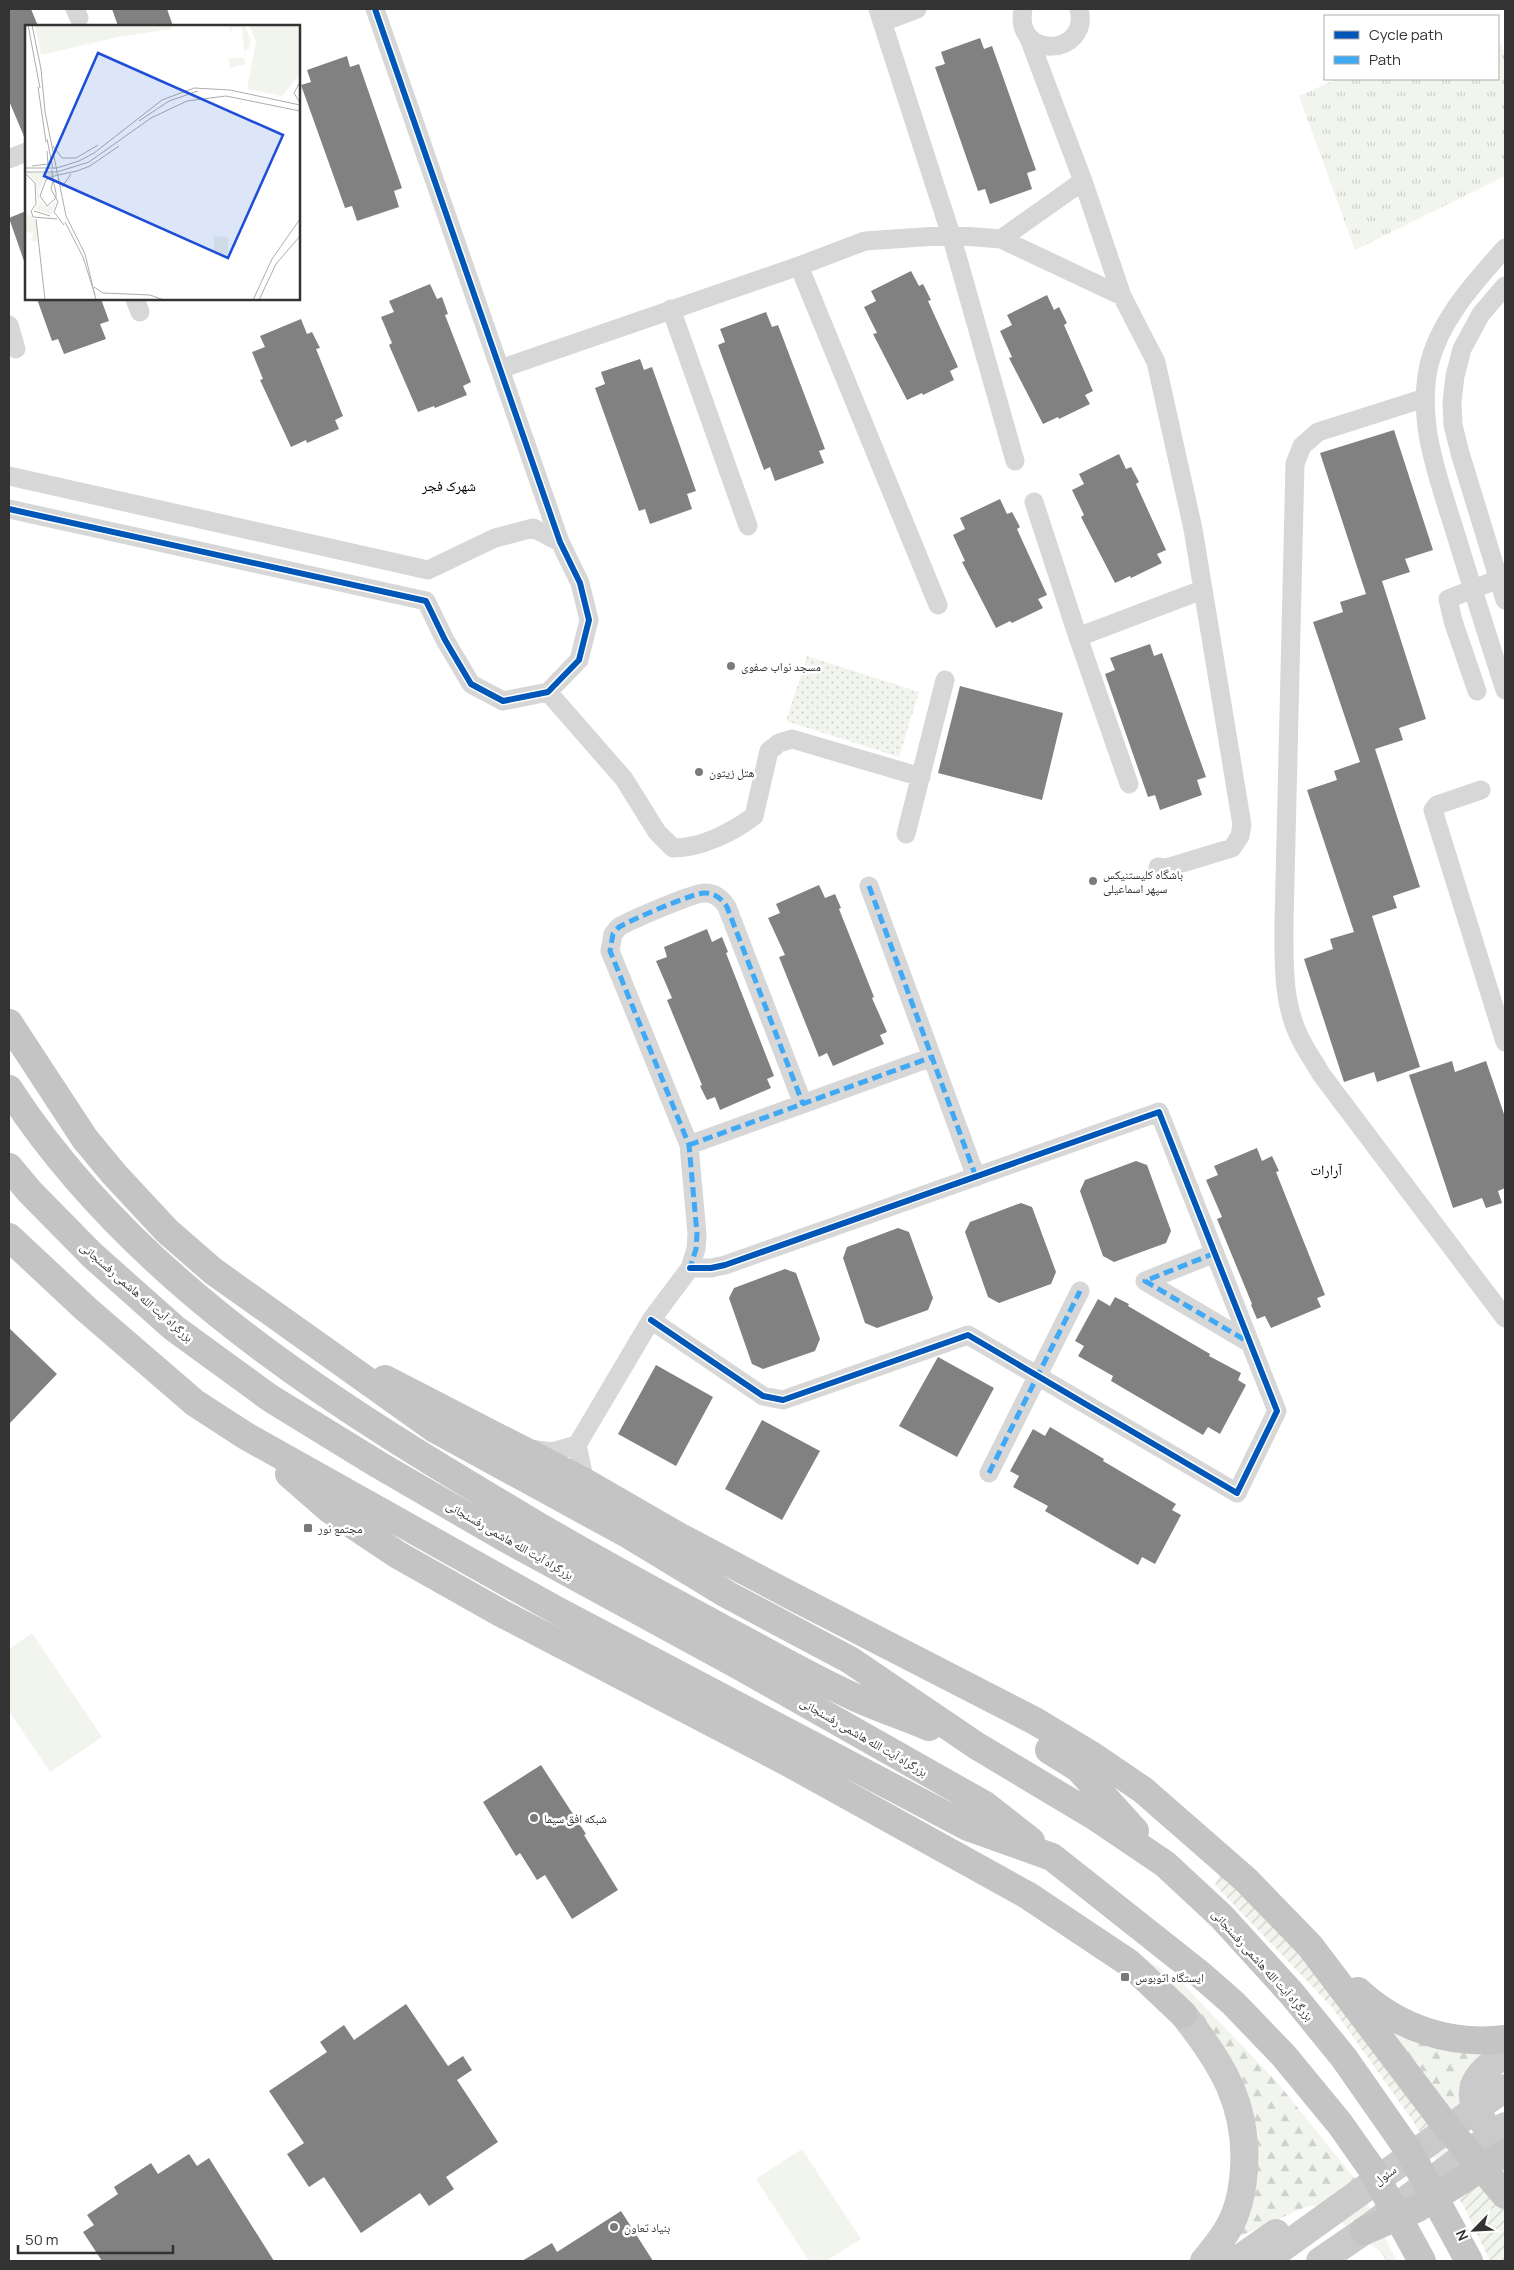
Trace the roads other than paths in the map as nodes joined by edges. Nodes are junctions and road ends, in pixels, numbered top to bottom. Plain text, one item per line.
1 (375, 9) edge
2 (917, 9) edge
3 (1078, 9) edge
4 (1021, 12) edge
5 (880, 15) edge
6 (1028, 36) junction
7 (25, 152) edge
8 (9, 159) edge
9 (1083, 181) junction
10 (951, 236) junction
11 (1001, 239) junction
12 (1505, 248) edge
13 (800, 266) junction
14 (1505, 286) edge
15 (1122, 296) junction
16 (671, 309) junction
17 (9, 325) edge
18 (16, 349) dead end
19 (500, 368) junction
20 (1424, 398) junction
21 (1015, 460) dead end
22 (9, 476) edge
23 (1034, 502) dead end
24 (9, 509) edge
25 (748, 526) dead end
26 (560, 542) junction
27 (1499, 579) junction
28 (1202, 590) junction
29 (1472, 590) junction
30 (1505, 600) edge
31 (938, 605) dead end
32 (1078, 637) junction
33 (945, 680) dead end
34 (1477, 690) dead end
35 (1505, 690) edge
36 (548, 692) junction
37 (922, 777) junction
38 (1129, 784) dead end
39 (1481, 790) dead end
40 (906, 834) dead end
41 (1158, 867) dead end
42 (869, 886) dead end
43 (9, 1023) edge
44 (1505, 1042) edge
45 (932, 1057) junction
46 (9, 1089) edge
47 (803, 1104) junction
48 (689, 1145) junction
49 (9, 1167) edge
50 (976, 1177) junction
51 (9, 1237) edge
52 (1215, 1253) junction
53 (690, 1268) junction
54 (1080, 1291) dead end
55 (1505, 1318) edge
56 (651, 1320) junction
57 (1250, 1342) junction
58 (327, 1354) junction
59 (1037, 1376) junction
60 (246, 1436) junction
61 (577, 1445) junction
62 (517, 1448) junction
63 (989, 1473) dead end
64 (585, 1482) junction
65 (882, 1643) junction
66 (977, 1746) junction
67 (1052, 1857) junction
68 (1165, 1864) junction
69 (1310, 1946) junction
70 (1183, 2014) joint
71 (1505, 2039) edge
72 (1505, 2054) edge
73 (1500, 2092) edge
74 (1505, 2126) edge
75 (1505, 2144) edge
76 (1505, 2154) edge
77 (1505, 2195) edge
78 (1364, 2231) junction
79 (1204, 2261) edge
80 (1236, 2261) edge
81 (1264, 2261) edge
82 (1320, 2261) edge
83 (1334, 2261) edge
84 (1422, 2261) edge
85 (1470, 2261) edge

1 - 19 street
2 - 5 street
3 - 6 street
4 - 6 street
5 - 10 street
6 - 9 street
7 - 8 street
9 - 11 street
9 - 15 street
10 - 11 street
10 - 13 street
10 - 21 street
11 - 15 street
12 - 20 street
13 - 16 street
13 - 31 street
14 - 27 street
15 - 28 street
16 - 19 street
16 - 25 street
17 - 18 street
19 - 26 street
20 - 29 street
20 - 55 street
22 - 26 street
23 - 32 street
24 - 36 street
26 - 36 street
27 - 29 street
27 - 30 street
28 - 32 street
28 - 41 street
29 - 34 street
29 - 35 street
32 - 38 street
33 - 37 street
36 - 37 street
37 - 40 street
39 - 44 street
42 - 45 street
43 - 58 highway, بزرگراه آیت الله هاشمی رفسنجانی
45 - 47 street
45 - 50 street
46 - 66 highway, بزرگراه آیت الله هاشمی رفسنجانی
47 - 48 street
47 - 48 street
48 - 53 street
49 - 67 highway, بزرگراه آیت الله هاشمی رفسنجانی
50 - 52 street
50 - 53 street
51 - 60 highway, بزرگراه آیت الله هاشمی رفسنجانی
52 - 57 street
52 - 57 street
53 - 56 street
54 - 59 street
56 - 59 street
56 - 61 street
57 - 59 street
58 - 62 highway
58 - 66 highway, بزرگراه آیت الله هاشمی رفسنجانی
59 - 63 street
60 - 67 highway, بزرگراه آیت الله هاشمی رفسنجانی
60 - 70 highway
61 - 62 street
61 - 64 street
62 - 64 highway
64 - 65 highway
65 - 68 highway
65 - 69 highway
66 - 68 highway, بزرگراه آیت الله هاشمی رفسنجانی
67 - 84 highway, بزرگراه آیت الله هاشمی رفسنجانی
68 - 85 highway, بزرگراه آیت الله هاشمی رفسنجانی
69 - 71 highway
69 - 77 highway
70 - 79 main road
72 - 75 main road
73 - 81 main road, سئول
74 - 78 main road
76 - 78 highway
78 - 82 main road
80 - 83 main road

